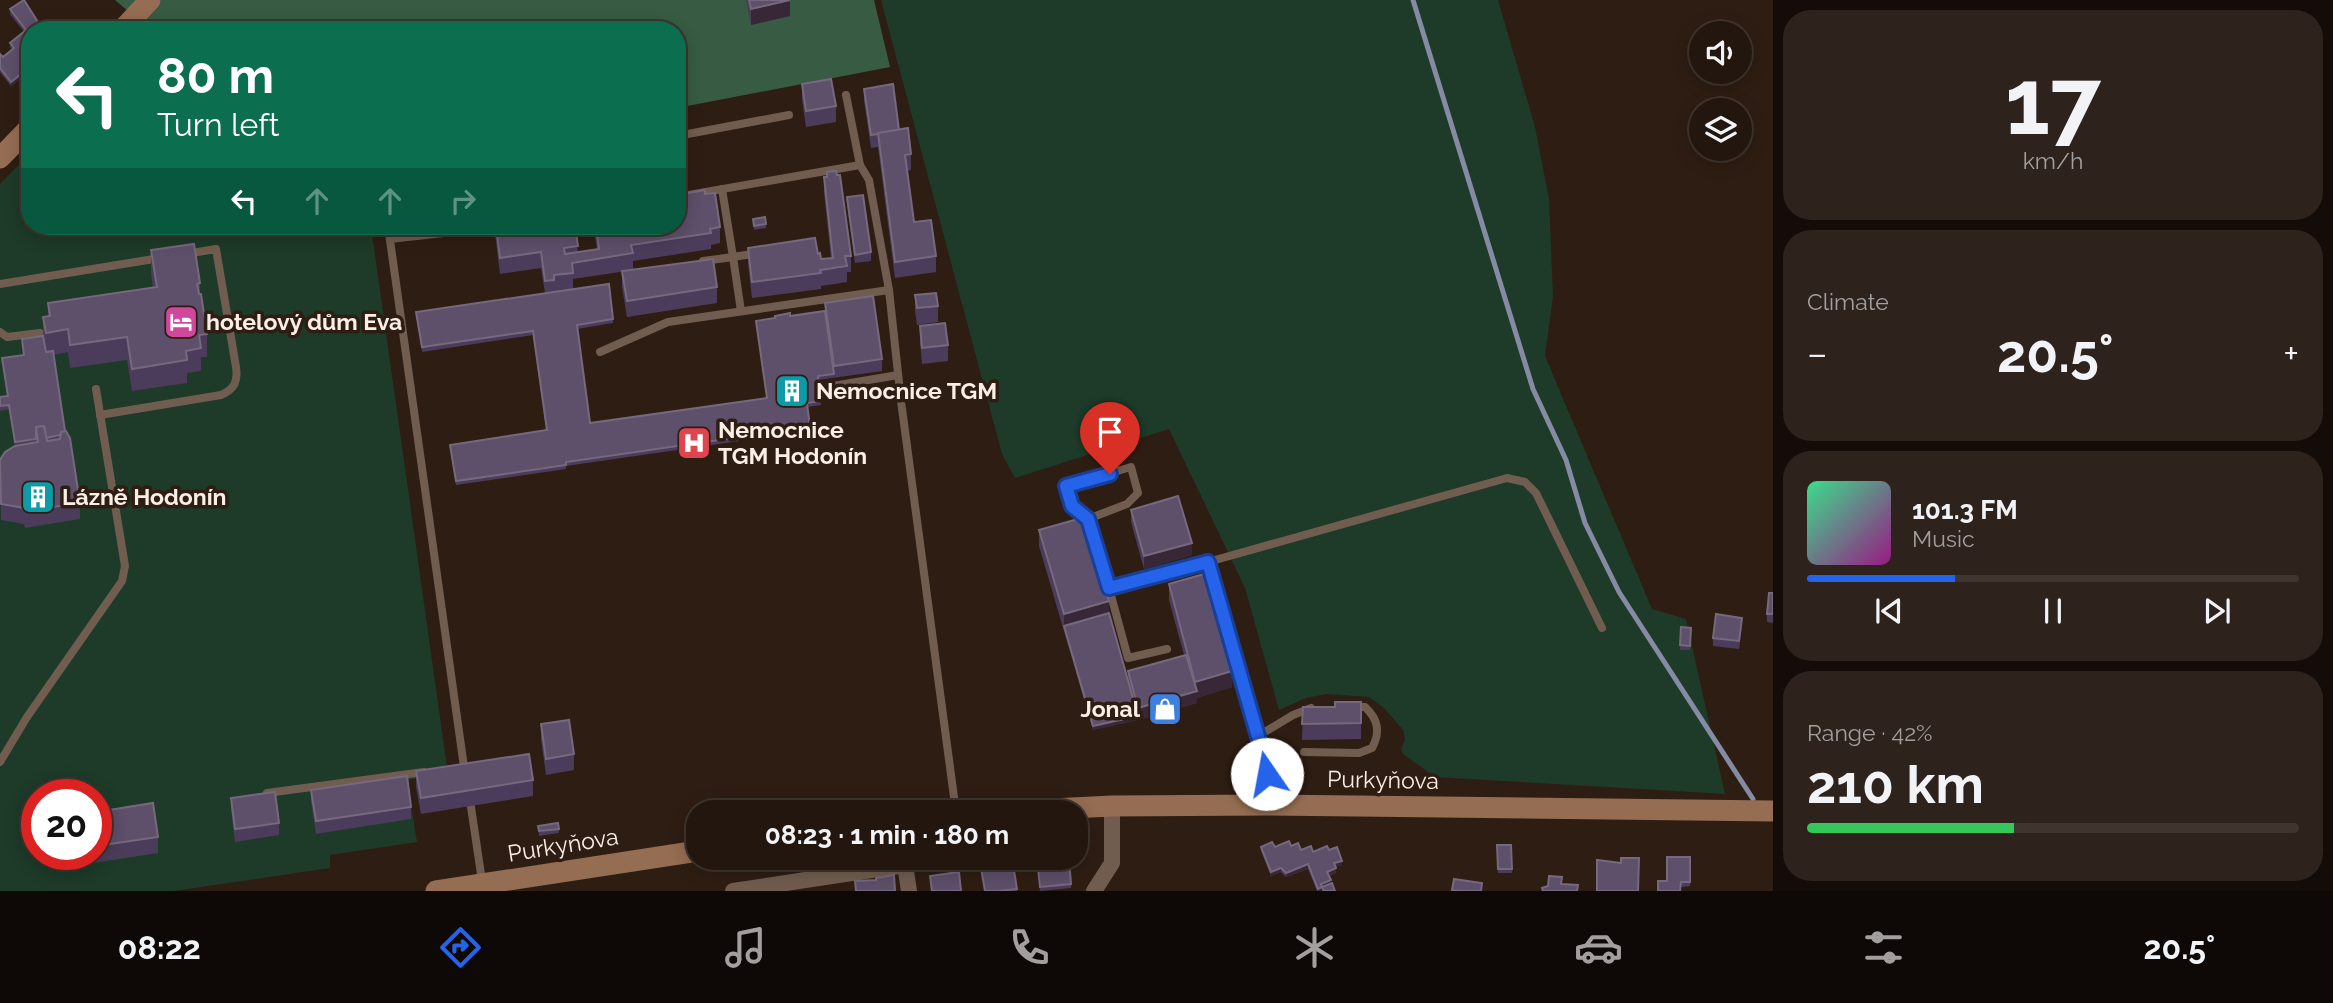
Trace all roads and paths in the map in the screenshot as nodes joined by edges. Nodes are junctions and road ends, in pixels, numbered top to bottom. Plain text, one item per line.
1 (150, 0) edge
2 (130, 21) edge
3 (846, 94) dead end
4 (789, 115) dead end
5 (686, 134) edge
6 (21, 136) edge
7 (0, 158) edge
8 (860, 165) junction
9 (722, 189) junction
10 (686, 195) edge
11 (389, 235) edge
12 (429, 235) edge
13 (390, 240) junction
14 (768, 251) edge
15 (181, 255) edge
16 (169, 257) edge
17 (733, 257) junction
18 (695, 262) edge
19 (0, 284) edge
20 (889, 290) junction
21 (741, 311) junction
22 (0, 332) edge
23 (40, 333) edge
24 (600, 352) dead end
25 (898, 375) junction
26 (827, 387) dead end
27 (96, 389) dead end
28 (100, 415) junction
29 (1088, 519) junction
30 (1208, 562) junction
31 (1109, 588) junction
32 (1602, 628) dead end
33 (1167, 649) dead end
34 (1325, 708) edge
35 (1338, 708) edge
36 (1258, 736) junction
37 (1304, 752) dead end
38 (0, 762) edge
39 (464, 766) junction
40 (453, 768) edge
41 (429, 771) edge
42 (466, 780) edge
43 (259, 794) edge
44 (954, 800) edge
45 (1268, 805) junction
46 (471, 807) edge
47 (1112, 807) junction
48 (1088, 808) edge
49 (1773, 811) edge
50 (686, 853) edge
51 (483, 884) junction
52 (436, 891) edge
53 (733, 891) edge
54 (909, 891) edge
55 (1094, 891) edge

1 - 2 street
3 - 8 lane
4 - 5 lane
6 - 7 street
8 - 9 lane
8 - 20 lane
9 - 10 lane
9 - 17 lane
11 - 13 lane
12 - 13 lane
13 - 39 lane
14 - 17 lane
15 - 28 lane
16 - 19 lane
17 - 18 lane
17 - 21 lane
20 - 21 lane
20 - 25 lane
21 - 24 lane
22 - 23 lane
25 - 26 lane
25 - 44 lane
27 - 28 lane
28 - 38 lane
29 - 29 lane
29 - 31 lane
30 - 31 lane
30 - 32 lane
30 - 36 lane
31 - 33 lane
34 - 36 lane
35 - 37 lane
36 - 45 lane
39 - 40 lane
39 - 42 lane
41 - 43 lane
45 - 47 street, Purkyňova
45 - 49 street, Purkyňova
46 - 51 lane
47 - 48 street, Purkyňova
47 - 55 street
50 - 51 street, Purkyňova
51 - 52 street, Purkyňova
53 - 54 street

